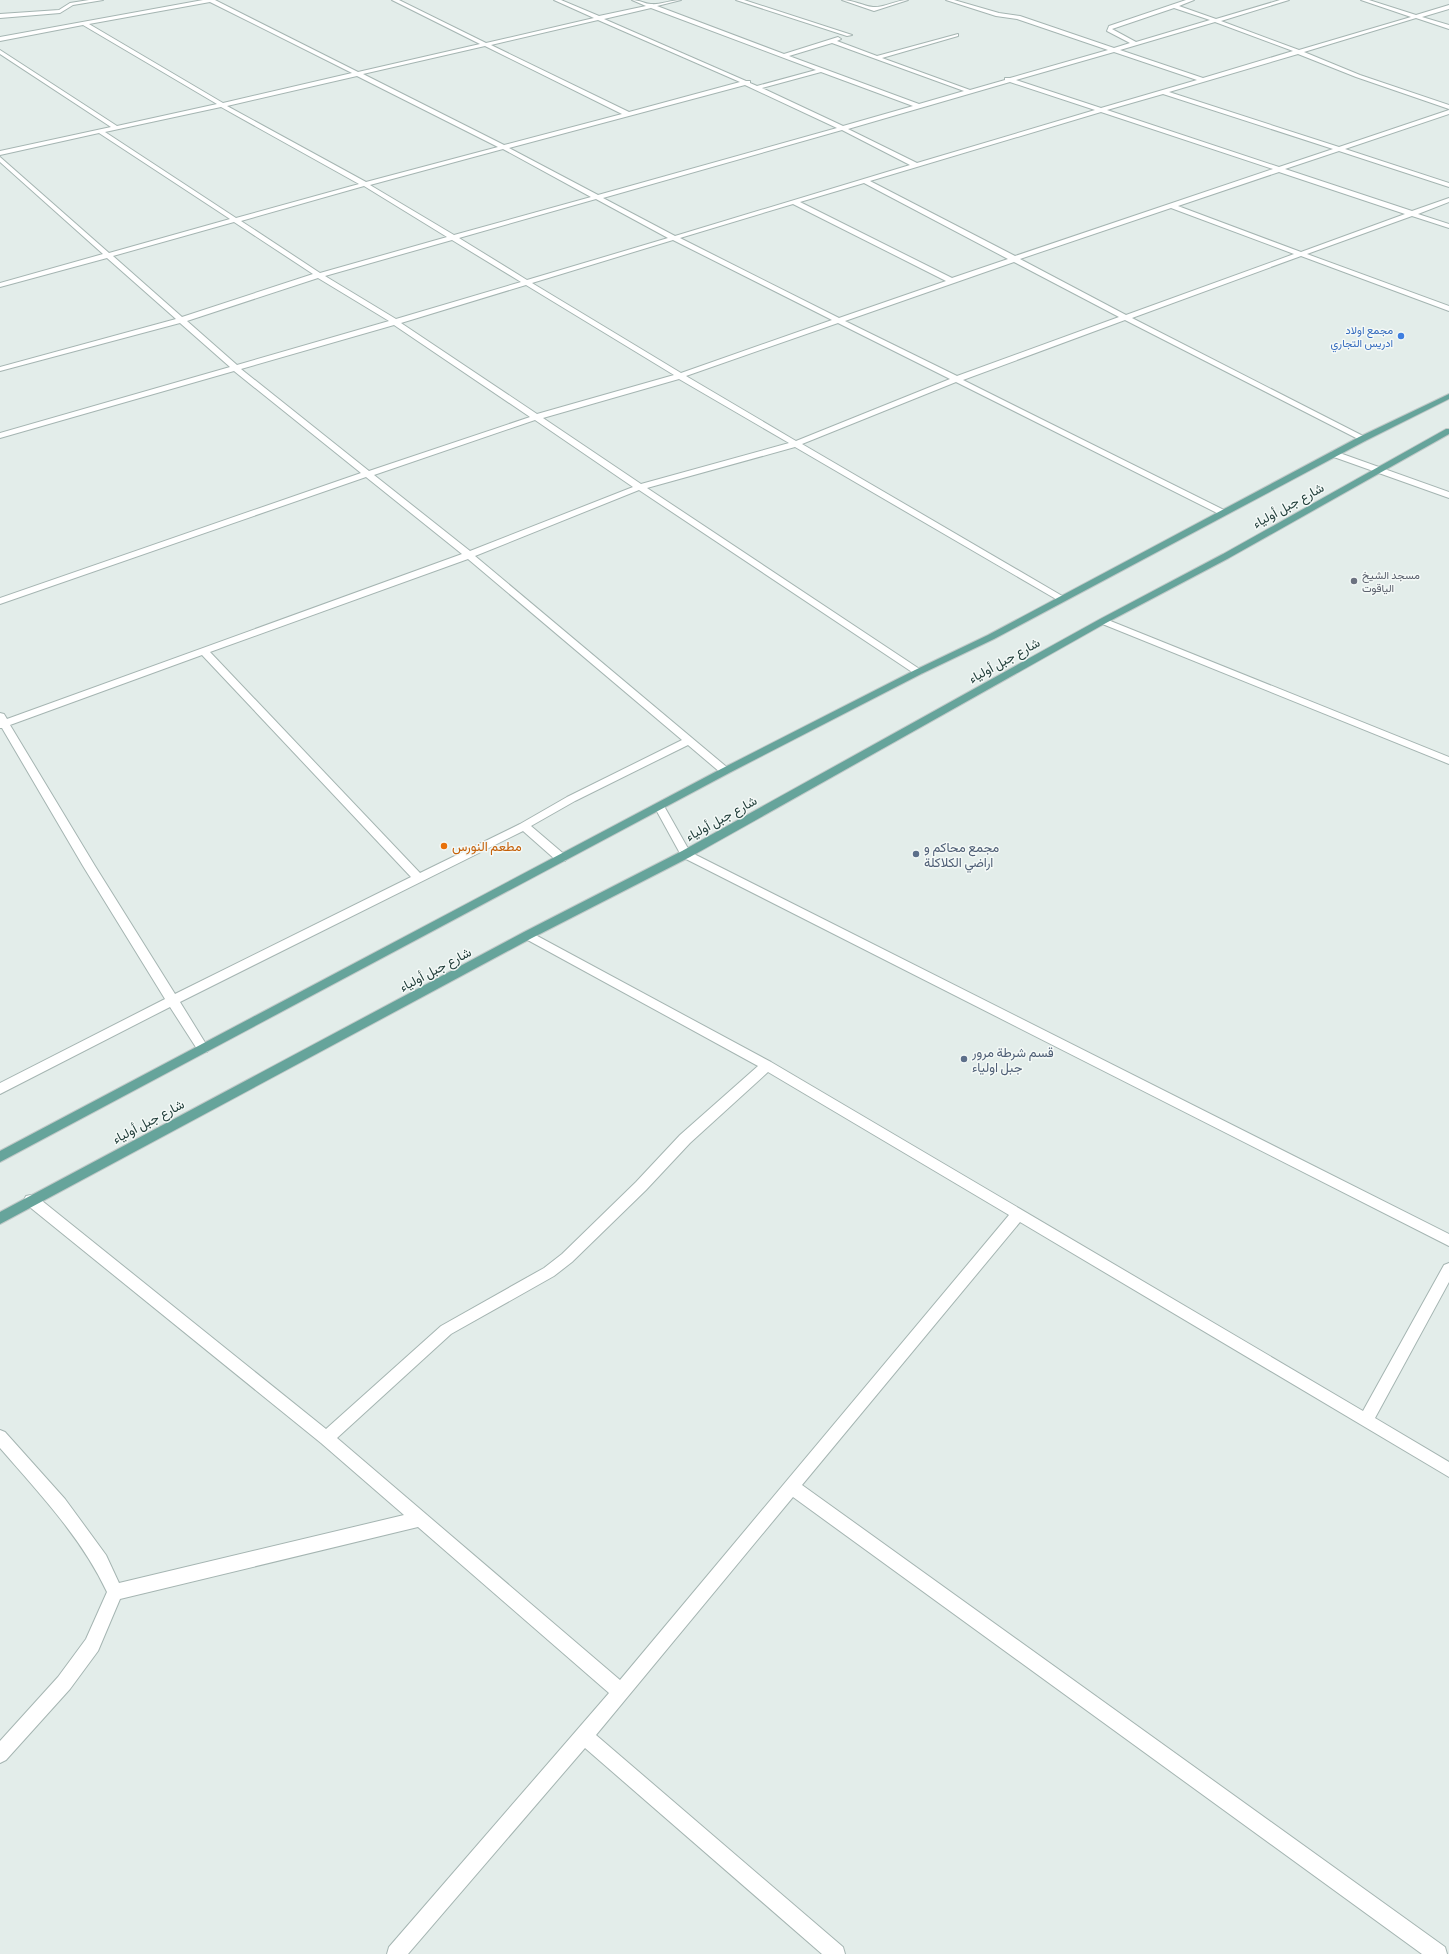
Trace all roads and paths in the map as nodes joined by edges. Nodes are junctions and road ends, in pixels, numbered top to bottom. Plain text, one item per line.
1 (100, 0) edge
2 (211, 0) edge
3 (395, 0) edge
4 (557, 0) edge
5 (635, 0) edge
6 (678, 0) edge
7 (739, 0) edge
8 (845, 0) edge
9 (905, 0) edge
10 (949, 0) edge
11 (1169, 0) edge
12 (1192, 0) edge
13 (1286, 0) edge
14 (1364, 0) edge
15 (1181, 4) junction
16 (652, 6) junction
17 (1174, 6) junction
18 (1449, 7) edge
19 (0, 16) edge
20 (1415, 17) junction
21 (598, 18) junction
22 (1217, 21) junction
23 (85, 24) junction
24 (1449, 26) edge
25 (956, 34) dead end
26 (0, 39) edge
27 (832, 41) junction
28 (484, 44) junction
29 (1136, 44) junction
30 (1117, 49) junction
31 (0, 52) edge
32 (1297, 52) junction
33 (783, 56) junction
34 (875, 58) junction
35 (820, 70) junction
36 (354, 74) junction
37 (1006, 79) junction
38 (1203, 80) junction
39 (748, 82) junction
40 (759, 87) junction
41 (968, 91) junction
42 (1163, 92) junction
43 (222, 105) junction
44 (918, 106) junction
45 (1449, 107) edge
46 (1099, 111) junction
47 (1449, 112) edge
48 (628, 114) junction
49 (116, 128) junction
50 (844, 128) junction
51 (101, 132) junction
52 (503, 147) junction
53 (1340, 149) junction
54 (0, 153) edge
55 (0, 159) edge
56 (916, 165) junction
57 (1280, 170) junction
58 (866, 181) junction
59 (365, 184) junction
60 (1449, 185) edge
61 (598, 197) junction
62 (1449, 200) edge
63 (794, 202) junction
64 (1172, 206) junction
65 (1412, 215) junction
66 (237, 220) junction
67 (1449, 226) edge
68 (450, 237) junction
69 (674, 238) junction
70 (1302, 254) junction
71 (108, 255) junction
72 (1014, 259) junction
73 (319, 275) junction
74 (526, 281) junction
75 (952, 281) junction
76 (0, 285) edge
77 (1449, 309) edge
78 (1126, 318) junction
79 (182, 320) junction
80 (837, 321) junction
81 (395, 322) junction
82 (234, 368) junction
83 (0, 369) edge
84 (680, 376) junction
85 (957, 379) junction
86 (1449, 396) edge
87 (537, 417) junction
88 (1449, 431) edge
89 (0, 436) edge
90 (1362, 439) junction
91 (798, 443) junction
92 (1334, 454) junction
93 (1378, 470) junction
94 (367, 474) junction
95 (640, 487) junction
96 (1449, 495) edge
97 (1223, 513) junction
98 (469, 555) junction
99 (1061, 599) junction
100 (0, 601) edge
101 (1103, 621) junction
102 (204, 651) junction
103 (918, 672) junction
104 (2, 721) edge
105 (689, 741) junction
106 (1449, 761) edge
107 (725, 771) junction
108 (659, 806) junction
109 (524, 826) junction
110 (686, 854) junction
111 (561, 858) junction
112 (418, 878) junction
113 (528, 935) junction
114 (173, 1000) junction
115 (203, 1049) junction
116 (767, 1064) junction
117 (0, 1089) edge
118 (0, 1157) edge
119 (31, 1200) junction
120 (1018, 1214) junction
121 (0, 1218) edge
122 (1449, 1240) edge
123 (1449, 1270) edge
124 (1366, 1421) junction
125 (0, 1437) edge
126 (326, 1438) junction
127 (1449, 1470) edge
128 (792, 1487) junction
129 (420, 1519) junction
130 (115, 1592) junction
131 (621, 1692) junction
132 (584, 1736) junction
133 (0, 1754) edge
134 (396, 1954) edge
135 (836, 1954) edge
136 (1438, 1954) edge

1 - 19 street
2 - 23 street
2 - 36 street
3 - 28 street
4 - 21 street
5 - 16 street
6 - 16 street
7 - 27 street
8 - 9 street
10 - 30 street
11 - 15 street
12 - 15 street
13 - 22 street
14 - 20 street
15 - 17 street
16 - 21 street
16 - 33 street
17 - 22 street
17 - 29 street
18 - 20 street
20 - 24 street
20 - 32 street
21 - 28 street
21 - 39 street
22 - 29 street
22 - 32 street
23 - 26 street
23 - 43 street
25 - 34 street
27 - 33 street
27 - 34 street
28 - 36 street
28 - 48 street
29 - 30 street
30 - 37 street
30 - 38 street
31 - 49 street
32 - 38 street
32 - 45 street
33 - 35 street
34 - 41 street
35 - 40 street
35 - 44 street
36 - 43 street
36 - 52 street
37 - 41 street
37 - 46 street
38 - 42 street
39 - 40 street
39 - 48 street
40 - 50 street
41 - 44 street
42 - 46 street
42 - 53 street
43 - 49 street
43 - 59 street
44 - 50 street
46 - 56 street
46 - 57 street
47 - 53 street
48 - 52 street
49 - 51 street
50 - 56 street
50 - 61 street
51 - 54 street
51 - 66 street
52 - 59 street
52 - 61 street
53 - 57 street
53 - 60 street
55 - 71 street
56 - 58 street
57 - 64 street
57 - 65 street
58 - 63 street
58 - 72 street
59 - 66 street
59 - 68 street
61 - 68 street
61 - 69 street
62 - 65 street
63 - 69 street
63 - 75 street
64 - 70 street
64 - 72 street
65 - 67 street
65 - 70 street
66 - 71 street
66 - 73 street
68 - 73 street
68 - 74 street
69 - 74 street
69 - 80 street
70 - 77 street
70 - 78 street
71 - 76 street
71 - 79 street
72 - 75 street
72 - 78 street
73 - 79 street
73 - 81 street
74 - 81 street
74 - 84 street
75 - 80 street
78 - 85 street
78 - 90 street
79 - 82 street
79 - 83 street
80 - 84 street
80 - 85 street
81 - 82 street
81 - 87 street
82 - 89 street
82 - 94 street
84 - 87 street
84 - 91 street
85 - 91 street
85 - 97 street
86 - 90 main road, شارع جبل أولياء
87 - 94 street
87 - 95 street
88 - 93 main road, شارع جبل أولياء
90 - 92 main road, شارع جبل أولياء
91 - 95 street
91 - 99 street
92 - 93 street
92 - 97 main road, شارع جبل أولياء
93 - 96 street
93 - 101 main road, شارع جبل أولياء
94 - 98 street
94 - 100 street
95 - 98 street
95 - 103 street
97 - 99 main road, شارع جبل أولياء
98 - 102 street
98 - 105 street
99 - 103 main road, شارع جبل أولياء
101 - 106 street
101 - 110 main road, شارع جبل أولياء
102 - 104 street
102 - 112 street
103 - 107 main road, شارع جبل أولياء
104 - 114 street
105 - 107 street
105 - 109 street
107 - 108 main road, شارع جبل أولياء
108 - 110 street
108 - 111 main road, شارع جبل أولياء
109 - 111 street
109 - 112 street
110 - 113 main road, شارع جبل أولياء
110 - 122 street
111 - 115 main road, شارع جبل أولياء
112 - 114 street
113 - 116 street
113 - 119 main road, شارع جبل أولياء
114 - 115 street
114 - 117 street
115 - 118 main road, شارع جبل أولياء
116 - 120 street
116 - 126 street
119 - 121 main road, شارع جبل أولياء
119 - 126 street
120 - 124 street
120 - 128 street
123 - 124 street
124 - 127 street
125 - 130 street
126 - 129 street
128 - 131 street
128 - 136 street
129 - 130 street
129 - 131 street
130 - 133 street
131 - 132 street
132 - 134 street
132 - 135 street

